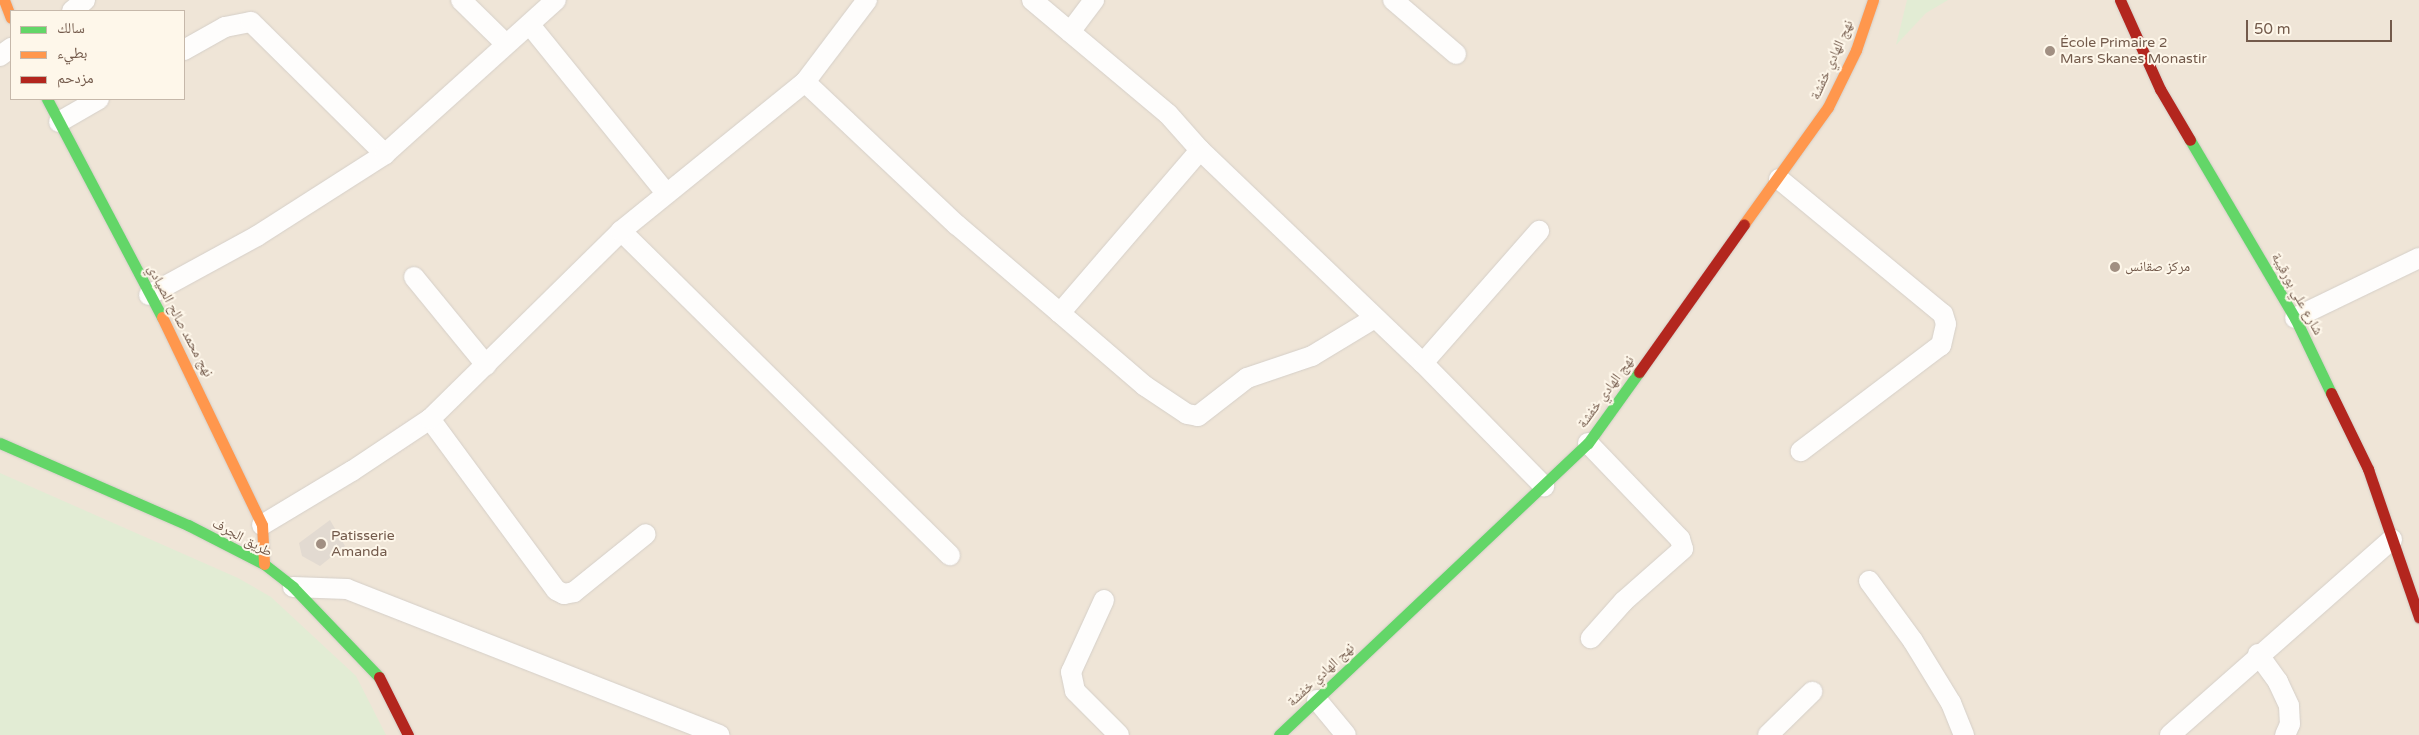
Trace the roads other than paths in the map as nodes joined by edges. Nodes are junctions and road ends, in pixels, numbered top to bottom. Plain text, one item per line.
1 (4, 0) edge
2 (84, 0) edge
3 (461, 0) edge
4 (556, 0) edge
5 (867, 0) edge
6 (1032, 0) edge
7 (1094, 0) edge
8 (1393, 0) edge
9 (1873, 0) edge
10 (2120, 0) edge
11 (73, 10) edge
12 (10, 15) edge
13 (530, 25) junction
14 (1070, 32) junction
15 (506, 44) junction
16 (185, 49) edge
17 (1456, 54) dead end
18 (805, 82) junction
19 (48, 100) edge
20 (98, 100) edge
21 (59, 122) junction
22 (1200, 150) junction
23 (385, 154) junction
24 (1779, 179) junction
25 (665, 192) junction
26 (621, 231) junction
27 (1539, 232) dead end
28 (2419, 258) edge
29 (414, 277) dead end
30 (149, 295) junction
31 (1060, 313) junction
32 (2296, 318) junction
33 (1373, 319) junction
34 (1423, 363) junction
35 (486, 365) junction
36 (430, 418) junction
37 (0, 443) edge
38 (1588, 443) junction
39 (1801, 451) dead end
40 (1544, 486) junction
41 (262, 525) junction
42 (646, 534) dead end
43 (2392, 539) junction
44 (950, 555) dead end
45 (264, 564) junction
46 (1869, 581) dead end
47 (2412, 581) edge
48 (293, 587) junction
49 (1104, 600) dead end
50 (2419, 617) edge
51 (1591, 638) dead end
52 (2258, 654) junction
53 (1812, 692) dead end
54 (1317, 700) junction
55 (408, 735) edge
56 (719, 735) edge
57 (1119, 735) edge
58 (1279, 735) edge
59 (1346, 735) edge
60 (1768, 735) edge
61 (1964, 735) edge
62 (2170, 735) edge
63 (2285, 735) edge

1 - 12 main road
2 - 11 street
3 - 15 street
4 - 13 street
5 - 18 street
6 - 14 street
7 - 14 street
8 - 17 street
9 - 24 main road, نهج الهادي خفشة
10 - 32 main road, شارع علي بورقيبة
13 - 15 street
13 - 25 street
14 - 22 street
15 - 23 street
16 - 23 street
18 - 25 street
18 - 31 street
19 - 21 main road, نهج محمد صالح الصيادي
20 - 21 street
21 - 30 main road, نهج محمد صالح الصيادي
22 - 31 street
22 - 33 street
23 - 30 street
24 - 38 main road, نهج الهادي خفشة
24 - 39 street
25 - 26 street
26 - 35 street
26 - 44 street
27 - 34 street
28 - 32 street
29 - 35 street
30 - 41 main road, نهج محمد صالح الصيادي
31 - 33 street
32 - 43 main road, شارع علي بورقيبة
33 - 34 street
34 - 40 street
35 - 36 street
36 - 41 street
36 - 42 street
37 - 45 main road, طريق الجرف
38 - 40 main road, نهج الهادي خفشة
38 - 51 street
40 - 54 main road, نهج الهادي خفشة
41 - 45 main road, نهج محمد صالح الصيادي
43 - 47 main road, شارع علي بورقيبة
43 - 52 street
45 - 48 main road, طريق الجرف
46 - 61 street
47 - 50 main road, شارع علي بورقيبة
48 - 55 main road, طريق الجرف
48 - 56 street
49 - 57 street
52 - 62 street
52 - 63 street
53 - 60 street
54 - 58 main road, نهج الهادي خفشة
54 - 59 street

